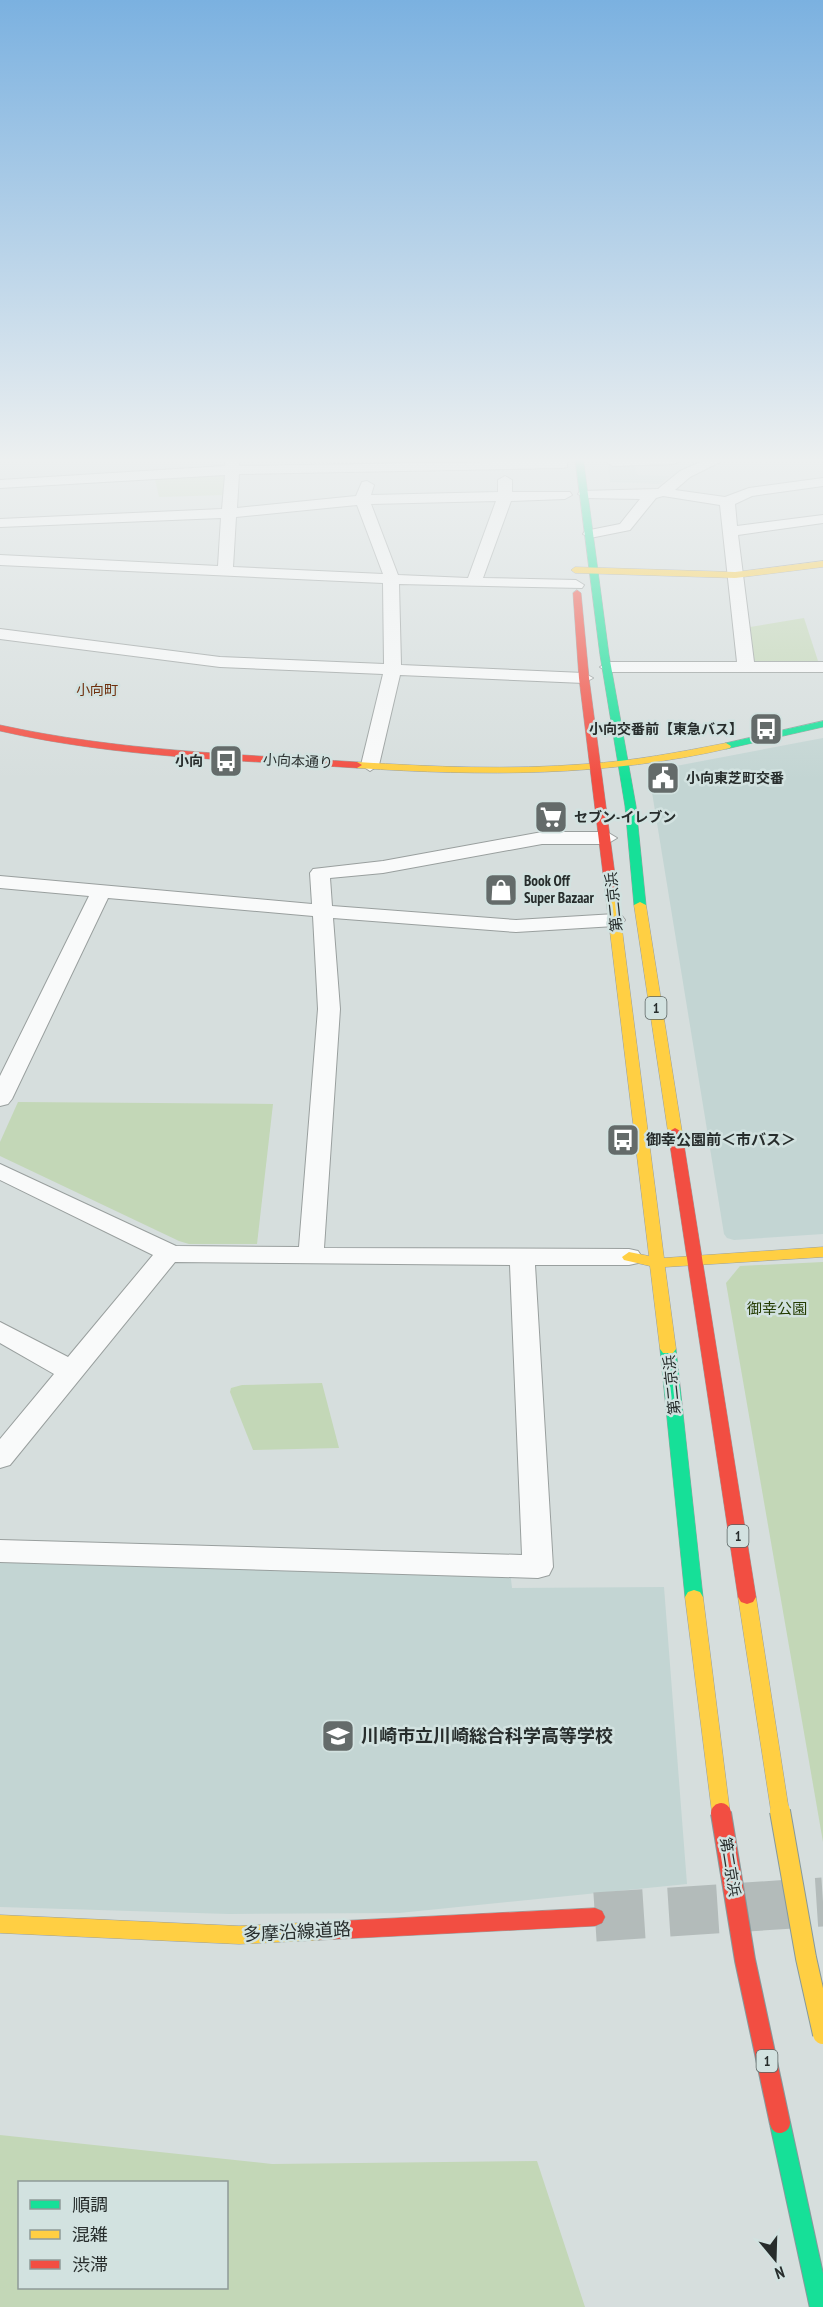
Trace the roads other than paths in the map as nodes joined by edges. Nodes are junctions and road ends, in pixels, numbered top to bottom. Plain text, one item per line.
1 (105, 565) edge
2 (225, 565) edge
3 (386, 565) edge
4 (480, 565) edge
5 (574, 565) edge
6 (594, 565) edge
7 (734, 565) edge
8 (818, 565) edge
9 (225, 570) junction
10 (595, 570) junction
11 (735, 575) junction
12 (576, 577) junction
13 (391, 578) junction
14 (474, 583) junction
15 (0, 634) edge
16 (823, 666) edge
17 (746, 667) junction
18 (392, 670) junction
19 (608, 670) junction
20 (584, 678) junction
21 (626, 685) dead end
22 (632, 710) dead end
23 (614, 724) junction
24 (823, 724) edge
25 (0, 728) edge
26 (370, 765) junction
27 (624, 765) junction
28 (597, 768) junction
29 (607, 838) junction
30 (0, 882) edge
31 (101, 892) junction
32 (323, 910) junction
33 (615, 920) junction
34 (0, 1099) edge
35 (0, 1171) edge
36 (823, 1242) edge
37 (823, 1252) edge
38 (169, 1253) junction
39 (311, 1255) junction
40 (695, 1256) junction
41 (629, 1257) joint
42 (658, 1257) junction
43 (522, 1258) junction
44 (0, 1331) edge
45 (71, 1371) junction
46 (0, 1458) edge
47 (0, 1551) edge
48 (595, 1917) tunnel mouth
49 (0, 1924) edge
50 (823, 2034) edge
51 (820, 2307) edge

1 - 9 street
2 - 9 street
3 - 13 street
4 - 14 street
5 - 12 main road, 第二京浜 / 1
6 - 10 main road, 第二京浜 / 1
7 - 11 street
8 - 11 main road
9 - 13 street
10 - 11 main road
10 - 12 main road
10 - 19 main road, 第二京浜 / 1
11 - 17 street
12 - 14 street
12 - 20 main road, 第二京浜 / 1
13 - 14 street
13 - 18 street
15 - 18 street
16 - 17 street
17 - 19 street
18 - 20 street
18 - 26 street
19 - 21 main road
19 - 23 main road, 第二京浜 / 1
20 - 28 main road, 第二京浜 / 1
22 - 23 main road
23 - 27 main road, 第二京浜 / 1
24 - 27 main road
25 - 26 main road, 小向本通り
26 - 28 main road, 小向本通り
27 - 28 main road, 小向本通り
27 - 40 main road, 第二京浜 / 1
28 - 29 main road, 第二京浜 / 1
29 - 32 street
29 - 33 main road, 第二京浜 / 1
30 - 31 street
31 - 32 street
31 - 34 street
32 - 33 street
32 - 39 street
33 - 42 main road, 第二京浜 / 1
35 - 38 street
36 - 40 main road
37 - 40 main road
38 - 39 street
38 - 45 street
39 - 43 street
40 - 42 main road
40 - 50 main road, 第二京浜 / 1, bridge
41 - 42 main road
41 - 43 street
42 - 51 main road, 第二京浜 / 1, bridge
43 - 47 street
44 - 45 street
45 - 46 street
48 - 49 main road, 多摩沿線道路

